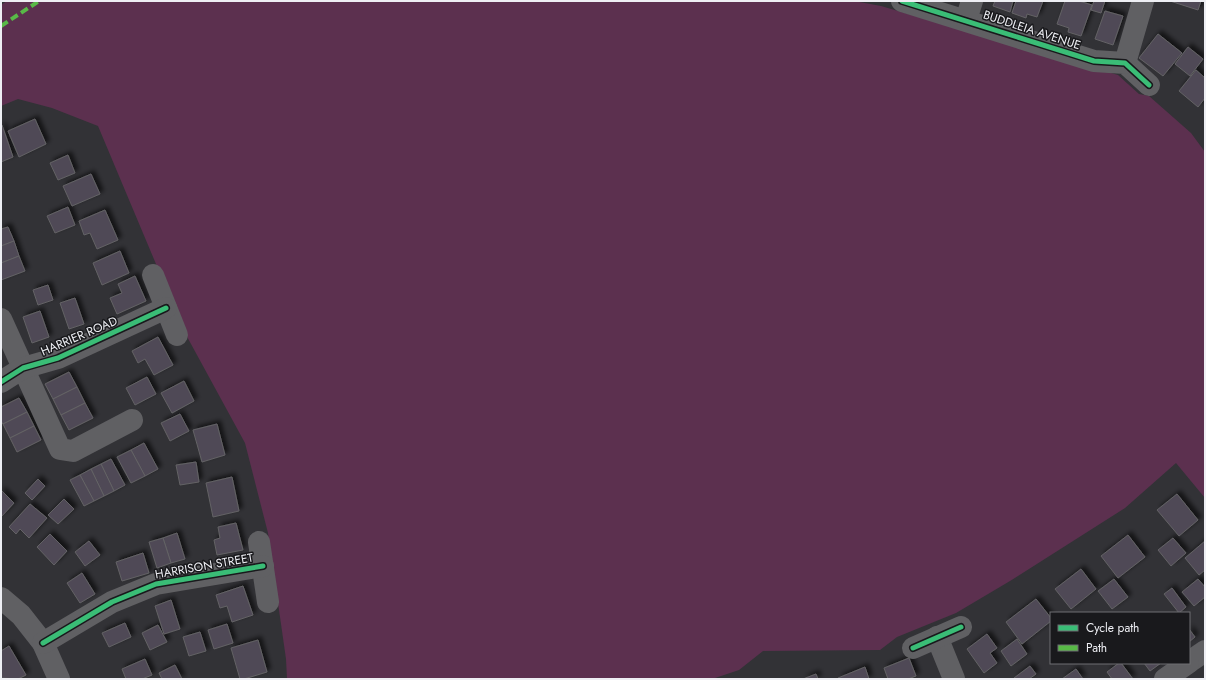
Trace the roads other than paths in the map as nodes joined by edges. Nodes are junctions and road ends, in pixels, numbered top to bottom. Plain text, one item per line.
1 (902, 1) edge
2 (1143, 1) edge
3 (969, 10) edge
4 (1125, 63) junction
5 (1149, 85) dead end
6 (153, 275) dead end
7 (166, 308) junction
8 (1, 319) edge
9 (177, 335) dead end
10 (24, 368) junction
11 (1, 382) edge
12 (132, 420) dead end
13 (259, 542) dead end
14 (263, 566) junction
15 (1, 598) edge
16 (268, 602) dead end
17 (960, 627) dead end
18 (937, 637) junction
19 (43, 643) junction
20 (913, 648) dead end
21 (1205, 651) edge
22 (1190, 662) edge
23 (1188, 664) edge
24 (59, 679) edge
25 (954, 679) edge
26 (1165, 679) edge

1 - 3 street, BUDDLEIA AVENUE
2 - 4 street
3 - 4 street, BUDDLEIA AVENUE
4 - 5 street
6 - 7 street
7 - 9 street
7 - 10 street, HARRIER ROAD
8 - 10 street
10 - 11 street, HARRIER ROAD
10 - 12 street
13 - 14 street, HARRISON STREET
14 - 16 street, HARRISON STREET
14 - 19 street, HARRISON STREET
15 - 19 street
17 - 18 street
18 - 20 street
18 - 25 street
19 - 24 street
21 - 22 street
23 - 26 street

